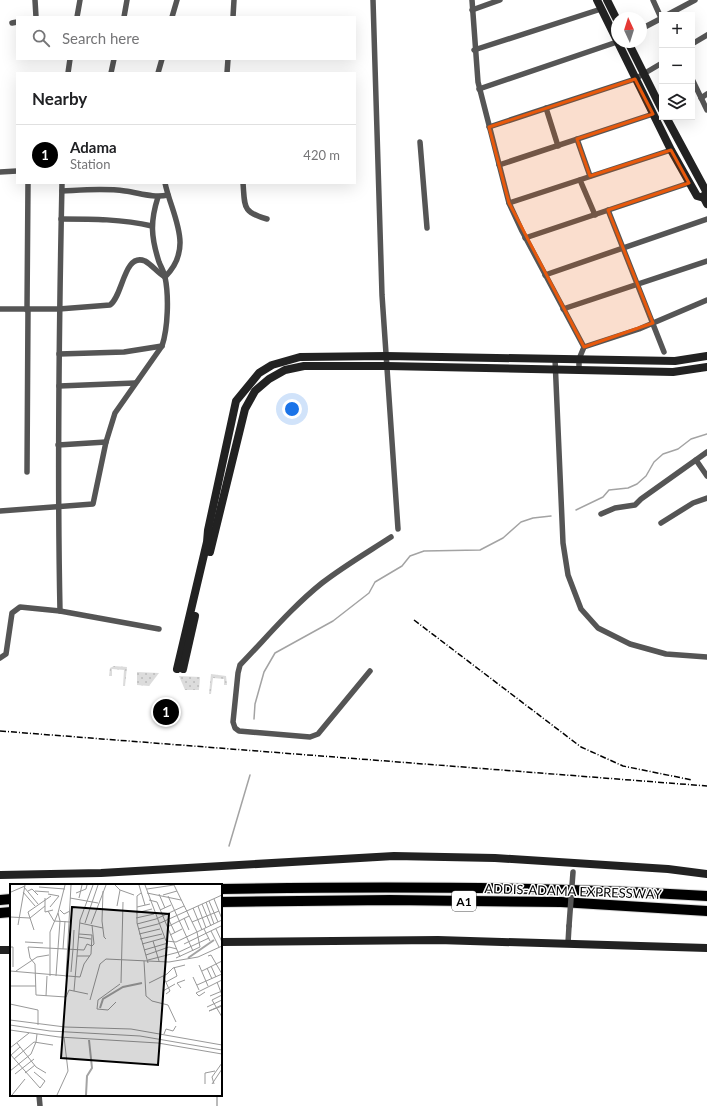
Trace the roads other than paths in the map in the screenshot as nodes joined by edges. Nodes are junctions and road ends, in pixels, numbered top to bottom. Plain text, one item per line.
1 (36, 0) edge
2 (80, 0) edge
3 (127, 0) edge
4 (177, 0) edge
5 (234, 0) edge
6 (372, 0) edge
7 (472, 0) edge
8 (500, 0) edge
9 (597, 0) edge
10 (607, 0) edge
11 (652, 0) edge
12 (695, 0) edge
13 (601, 9) junction
14 (472, 10) junction
15 (613, 12) edge
16 (673, 12) edge
17 (659, 13) edge
18 (36, 16) edge
19 (77, 16) edge
20 (124, 16) edge
21 (172, 16) edge
22 (233, 16) edge
23 (659, 20) edge
24 (647, 26) edge
25 (611, 30) edge
26 (707, 35) edge
27 (695, 42) edge
28 (611, 44) edge
29 (620, 48) edge
30 (631, 48) edge
31 (474, 50) junction
32 (70, 60) edge
33 (114, 60) edge
34 (162, 60) edge
35 (228, 60) edge
36 (659, 65) edge
37 (68, 72) edge
38 (111, 72) edge
39 (158, 72) edge
40 (227, 72) edge
41 (644, 74) junction
42 (635, 78) junction
43 (694, 84) edge
44 (479, 88) junction
45 (707, 94) edge
46 (701, 98) junction
47 (659, 104) edge
48 (546, 108) junction
49 (707, 110) edge
50 (653, 114) junction
51 (668, 120) edge
52 (488, 127) junction
53 (577, 139) junction
54 (420, 142) dead end
55 (558, 146) junction
56 (671, 150) junction
57 (498, 165) junction
58 (16, 171) edge
59 (0, 172) edge
60 (590, 176) junction
61 (580, 180) junction
62 (689, 183) junction
63 (28, 184) edge
64 (62, 184) edge
65 (166, 184) edge
66 (243, 184) edge
67 (62, 191) junction
68 (168, 195) junction
69 (158, 197) junction
70 (705, 201) edge
71 (508, 203) junction
72 (608, 210) junction
73 (595, 215) junction
74 (267, 219) dead end
75 (707, 219) edge
76 (61, 220) junction
77 (152, 226) junction
78 (427, 228) dead end
79 (525, 238) junction
80 (623, 248) junction
81 (707, 261) edge
82 (545, 275) junction
83 (165, 277) junction
84 (638, 284) junction
85 (707, 300) edge
86 (0, 309) edge
87 (28, 309) junction
88 (563, 309) junction
89 (59, 310) junction
90 (653, 323) junction
91 (162, 346) junction
92 (584, 347) junction
93 (664, 352) dead end
94 (59, 354) junction
95 (386, 356) junction
96 (707, 356) edge
97 (555, 359) junction
98 (579, 359) junction
99 (387, 366) junction
100 (707, 367) edge
101 (555, 369) junction
102 (579, 369) junction
103 (135, 383) junction
104 (59, 386) junction
105 (106, 442) junction
106 (58, 445) junction
107 (707, 452) edge
108 (696, 460) junction
109 (27, 472) dead end
110 (707, 476) edge
111 (707, 498) edge
112 (58, 508) junction
113 (0, 511) edge
114 (601, 514) dead end
115 (662, 523) dead end
116 (398, 529) dead end
117 (391, 537) dead end
118 (60, 611) junction
119 (159, 629) dead end
120 (707, 657) edge
121 (0, 658) edge
122 (370, 671) dead end
123 (573, 863) junction
124 (707, 874) edge
125 (0, 875) edge
126 (222, 889) edge
127 (707, 896) edge
128 (10, 899) edge
129 (0, 900) edge
130 (222, 902) edge
131 (707, 911) edge
132 (10, 912) edge
133 (0, 913) edge
134 (222, 942) edge
135 (568, 943) junction
136 (707, 948) edge

1 - 18 street
2 - 19 street
3 - 20 street
4 - 21 street
5 - 22 street
6 - 95 street
7 - 14 street
8 - 14 street
9 - 13 street
10 - 15 street
11 - 17 street
12 - 16 street
13 - 25 street
13 - 31 street
14 - 31 street
23 - 24 street
26 - 27 street
28 - 44 street
29 - 42 street
30 - 41 street
31 - 44 street
32 - 37 street
33 - 38 street
34 - 39 street
35 - 40 street
36 - 41 street
41 - 42 street
41 - 47 street
42 - 48 street
42 - 50 street
43 - 46 street
44 - 52 street
45 - 46 street
46 - 49 street
48 - 52 street
48 - 55 street
50 - 53 street
50 - 56 street
51 - 70 street
52 - 57 street
53 - 55 street
53 - 60 street
54 - 78 street
55 - 57 street
56 - 60 street
56 - 62 street
57 - 71 street
58 - 59 street
60 - 61 street
61 - 71 street
61 - 73 street
62 - 70 street
62 - 72 street
63 - 87 street
64 - 67 street
65 - 68 street
66 - 74 street
67 - 69 street
67 - 76 street
68 - 69 street
68 - 83 street
69 - 77 street
71 - 79 street
72 - 73 street
72 - 80 street
73 - 79 street
75 - 80 street
76 - 77 street
76 - 89 street
77 - 83 street
79 - 82 street
80 - 82 street
80 - 84 street
81 - 84 street
82 - 88 street
83 - 89 street
83 - 91 street
84 - 88 street
84 - 90 street
85 - 90 street
86 - 87 street
87 - 89 street
87 - 109 street
88 - 92 street
89 - 94 street
90 - 92 street
90 - 93 street
91 - 94 street
91 - 103 street
92 - 98 street
94 - 104 street
95 - 97 street
95 - 99 street
95 - 99 street
96 - 98 street
97 - 98 street
97 - 101 street
98 - 102 street
99 - 101 street
99 - 116 street
100 - 102 street
101 - 102 street
101 - 120 street
103 - 104 street
103 - 105 street
104 - 106 street
105 - 106 street
105 - 112 street
106 - 112 street
107 - 108 street
108 - 110 street
108 - 114 street
111 - 115 street
112 - 113 street
112 - 118 street
117 - 122 street
118 - 119 street
118 - 121 street
123 - 124 street
123 - 125 street
123 - 135 street, bridge
126 - 127 highway, ADDIS-ADAMA EXPRESSWAY / A1
128 - 129 highway
130 - 131 highway, ADDIS-ADAMA EXPRESSWAY / A1
132 - 133 highway
134 - 135 street
135 - 136 street

